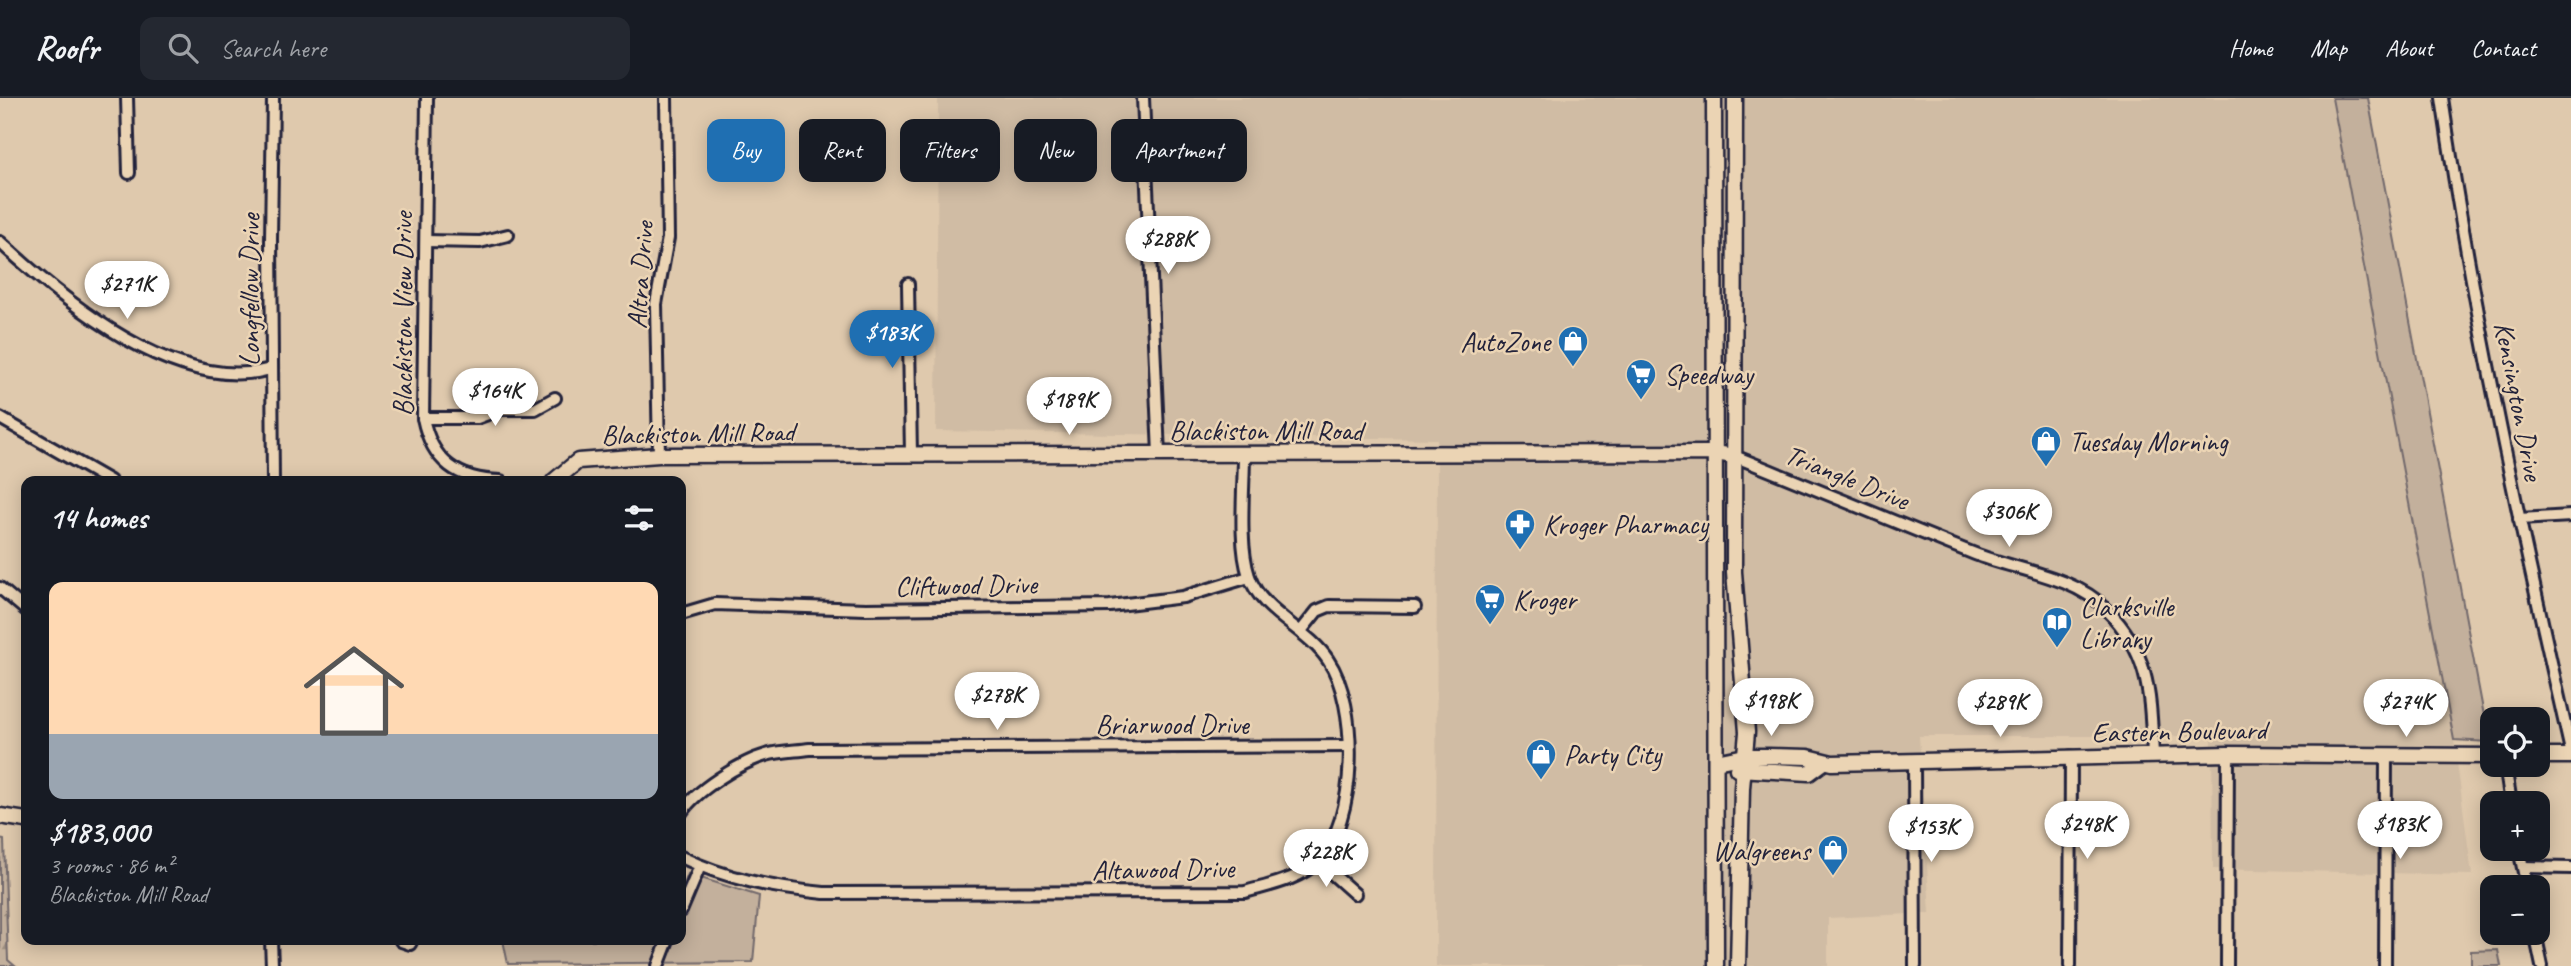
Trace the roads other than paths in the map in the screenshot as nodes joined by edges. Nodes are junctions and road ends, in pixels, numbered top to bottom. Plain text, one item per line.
1 (127, 98) edge
2 (273, 98) edge
3 (427, 98) edge
4 (666, 98) edge
5 (1143, 98) edge
6 (1714, 98) edge
7 (1735, 98) edge
8 (2442, 98) edge
9 (129, 173) dead end
10 (508, 235) dead end
11 (426, 241) junction
12 (0, 242) edge
13 (908, 284) dead end
14 (271, 369) junction
15 (555, 397) dead end
16 (0, 418) edge
17 (423, 418) junction
18 (1715, 453) junction
19 (911, 454) junction
20 (1158, 454) junction
21 (1244, 454) junction
22 (659, 455) junction
23 (1734, 456) junction
24 (101, 476) edge
25 (273, 476) edge
26 (466, 476) edge
27 (560, 476) edge
28 (2571, 516) edge
29 (2519, 519) junction
30 (1249, 577) junction
31 (0, 588) edge
32 (21, 606) edge
33 (1415, 607) dead end
34 (686, 613) edge
35 (1301, 631) junction
36 (1348, 747) junction
37 (2228, 754) junction
38 (2571, 754) edge
39 (2153, 755) junction
40 (2480, 755) edge
41 (2550, 755) edge
42 (1745, 756) junction
43 (2071, 756) junction
44 (2386, 757) junction
45 (1914, 761) junction
46 (1716, 762) junction
47 (1824, 762) junction
48 (1744, 771) junction
49 (686, 806) edge
50 (0, 816) edge
51 (21, 819) edge
52 (686, 859) edge
53 (1318, 861) junction
54 (2522, 861) edge
55 (700, 866) junction
56 (2523, 867) junction
57 (2571, 868) edge
58 (2524, 875) edge
59 (1355, 894) dead end
60 (686, 899) edge
61 (271, 945) edge
62 (666, 945) edge
63 (2538, 945) edge
64 (272, 966) edge
65 (658, 966) edge
66 (1716, 966) edge
67 (1738, 966) edge
68 (1915, 966) edge
69 (2070, 966) edge
70 (2227, 966) edge
71 (2385, 966) edge
72 (2542, 966) edge

1 - 9 street
2 - 14 street, Longfellow Drive
3 - 11 street, Blackiston View Drive
4 - 22 street, Altra Drive
5 - 20 street
6 - 18 main road
7 - 23 main road
8 - 29 street, Kensington Drive
10 - 11 street
11 - 17 street, Blackiston View Drive
12 - 14 street
13 - 19 street
14 - 25 street, Longfellow Drive
15 - 17 street
16 - 24 street
17 - 26 street, Blackiston View Drive
18 - 21 main road, Blackiston Mill Road
18 - 23 main road, Blackiston Mill Road
18 - 46 main road
19 - 20 main road, Blackiston Mill Road
19 - 22 main road, Blackiston Mill Road
20 - 21 main road, Blackiston Mill Road
21 - 30 street, Altawood Drive
22 - 27 main road, Blackiston Mill Road
23 - 39 street, Triangle Drive
23 - 42 main road
28 - 29 street
29 - 38 street, Kensington Drive
30 - 34 street, Cliftwood Drive
30 - 35 street, Altawood Drive
31 - 32 street
33 - 35 street
35 - 36 street, Altawood Drive
36 - 49 street, Briarwood Drive
36 - 53 street, Altawood Drive
37 - 39 main road, Eastern Boulevard
37 - 44 main road, Eastern Boulevard
37 - 70 street
38 - 41 main road
39 - 43 main road, Eastern Boulevard
40 - 44 main road, Eastern Boulevard
42 - 46 main road, Eastern Boulevard
42 - 47 main road, Eastern Boulevard
42 - 48 main road
43 - 45 main road, Eastern Boulevard
43 - 69 street
44 - 71 street
45 - 47 main road, Eastern Boulevard
45 - 68 street
46 - 48 main road, Eastern Boulevard
46 - 66 main road
47 - 48 main road, Eastern Boulevard
48 - 67 main road
50 - 51 main road
52 - 55 street, Altawood Drive
53 - 55 street, Altawood Drive
53 - 59 street
54 - 56 street
55 - 60 street
56 - 57 street
56 - 58 street
61 - 64 street
62 - 65 street
63 - 72 street

